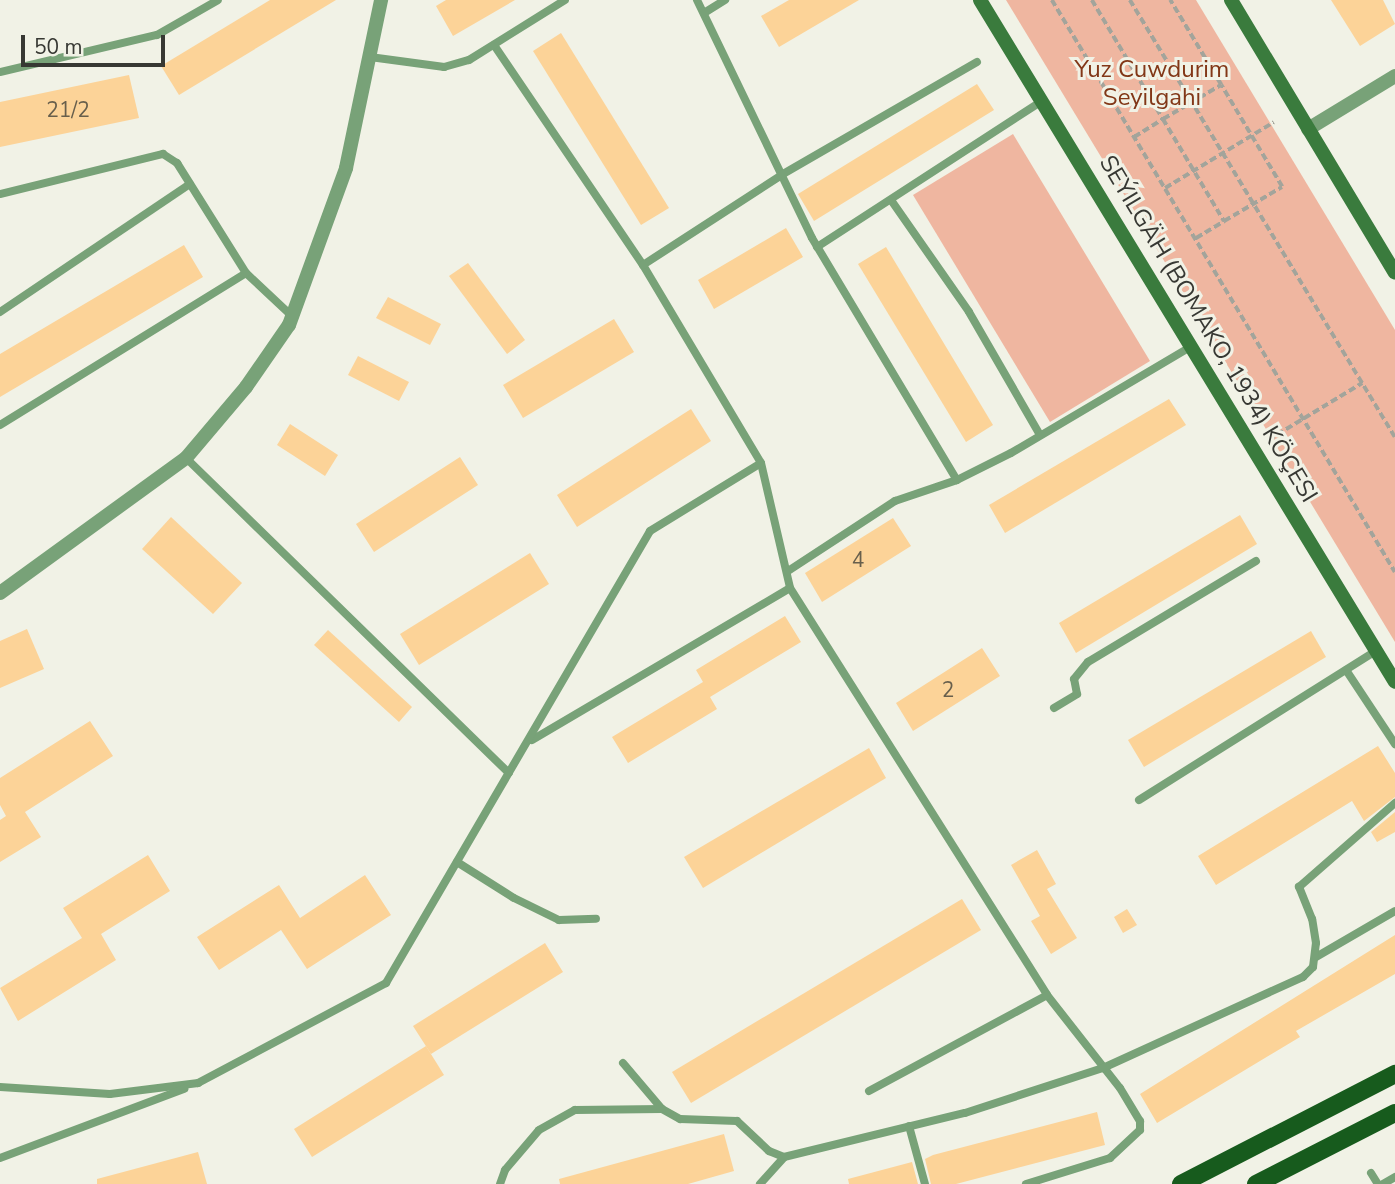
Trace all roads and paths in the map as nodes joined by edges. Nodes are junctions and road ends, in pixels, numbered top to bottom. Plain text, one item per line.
1 (218, 0) edge
2 (381, 0) edge
3 (565, 0) edge
4 (697, 0) edge
5 (726, 0) edge
6 (980, 0) edge
7 (1052, 0) edge
8 (1092, 0) edge
9 (1130, 0) edge
10 (1170, 0) edge
11 (1231, 0) edge
12 (704, 13) junction
13 (494, 45) junction
14 (370, 57) junction
15 (976, 62) dead end
16 (0, 72) edge
17 (1395, 76) edge
18 (1222, 85) junction
19 (1042, 101) junction
20 (1192, 102) junction
21 (1163, 119) junction
22 (1274, 122) dead end
23 (1308, 129) junction
24 (1252, 136) junction
25 (1134, 137) junction
26 (1223, 153) junction
27 (1194, 170) junction
28 (783, 174) junction
29 (190, 184) junction
30 (1165, 188) junction
31 (0, 194) edge
32 (891, 200) junction
33 (1254, 204) junction
34 (1224, 221) junction
35 (1195, 238) junction
36 (817, 247) junction
37 (643, 265) junction
38 (246, 273) junction
39 (1395, 273) edge
40 (0, 312) edge
41 (293, 317) junction
42 (1192, 346) junction
43 (1362, 383) junction
44 (1303, 419) junction
45 (0, 425) edge
46 (1041, 435) junction
47 (1395, 437) edge
48 (1268, 440) dead end
49 (186, 458) junction
50 (761, 463) junction
51 (957, 480) junction
52 (1256, 561) dead end
53 (788, 571) junction
54 (1395, 572) edge
55 (790, 588) junction
56 (2, 589) edge
57 (1377, 651) junction
58 (1346, 670) junction
59 (1395, 682) edge
60 (1054, 708) dead end
61 (529, 742) junction
62 (1395, 744) edge
63 (509, 773) junction
64 (1139, 800) dead end
65 (1395, 803) edge
66 (457, 862) junction
67 (1395, 911) edge
68 (596, 919) dead end
69 (1316, 957) junction
70 (1047, 995) junction
71 (623, 1063) dead end
72 (1103, 1068) junction
73 (1395, 1074) edge
74 (198, 1083) junction
75 (0, 1087) edge
76 (869, 1090) dead end
77 (662, 1109) junction
78 (1395, 1114) edge
79 (909, 1126) junction
80 (784, 1157) junction
81 (0, 1158) edge
82 (1371, 1173) dead end
83 (1395, 1177) edge
84 (500, 1184) edge
85 (760, 1184) edge
86 (925, 1184) edge
87 (1026, 1184) edge
88 (1181, 1184) edge
89 (1256, 1184) edge
90 (1378, 1184) edge
91 (1384, 1184) edge

1 - 16 lane
2 - 14 street
3 - 13 lane
4 - 12 lane
5 - 12 lane
6 - 19 street, SEÝILGÄH (BOMAKO, 1934) KÖÇESI
7 - 25 path
8 - 21 path
9 - 20 path
10 - 18 path
11 - 23 street
12 - 28 lane
13 - 14 lane
13 - 37 lane
14 - 41 street
15 - 28 lane
17 - 23 street
18 - 20 path
18 - 24 path
19 - 32 lane
19 - 42 street, SEÝILGÄH (BOMAKO, 1934) KÖÇESI
20 - 21 path
20 - 26 path
21 - 25 path
21 - 27 path
22 - 24 path
23 - 39 street
24 - 26 path
24 - 33 path
25 - 30 path
26 - 27 path
26 - 33 path
27 - 30 path
27 - 34 path
28 - 36 lane
28 - 37 lane
29 - 31 lane
29 - 38 lane
29 - 40 lane
30 - 35 path
32 - 36 lane
32 - 46 lane
33 - 34 path
33 - 43 path
34 - 35 path
35 - 44 path
36 - 51 lane
37 - 50 lane
38 - 41 lane
38 - 45 lane
41 - 49 street
42 - 46 lane
42 - 57 street, SEÝILGÄH (BOMAKO, 1934) KÖÇESI
43 - 44 path
43 - 47 path
44 - 48 path
44 - 54 path
46 - 51 lane
49 - 56 street
49 - 63 lane
50 - 53 lane
50 - 61 lane
51 - 53 lane
52 - 60 lane
53 - 55 lane
55 - 61 lane
55 - 70 lane
57 - 58 lane
57 - 59 street, SEÝILGÄH (BOMAKO, 1934) KÖÇESI
58 - 62 lane
58 - 64 lane
61 - 63 lane
63 - 66 lane
65 - 69 lane
66 - 68 lane
66 - 74 lane
67 - 69 lane
69 - 72 lane
70 - 72 lane
70 - 76 lane
71 - 77 lane
72 - 79 lane
72 - 87 lane
73 - 88 main road
74 - 75 lane
74 - 81 lane
77 - 80 lane
77 - 84 lane
78 - 89 main road
79 - 80 lane
79 - 86 lane
80 - 85 lane
82 - 90 lane
83 - 91 lane

